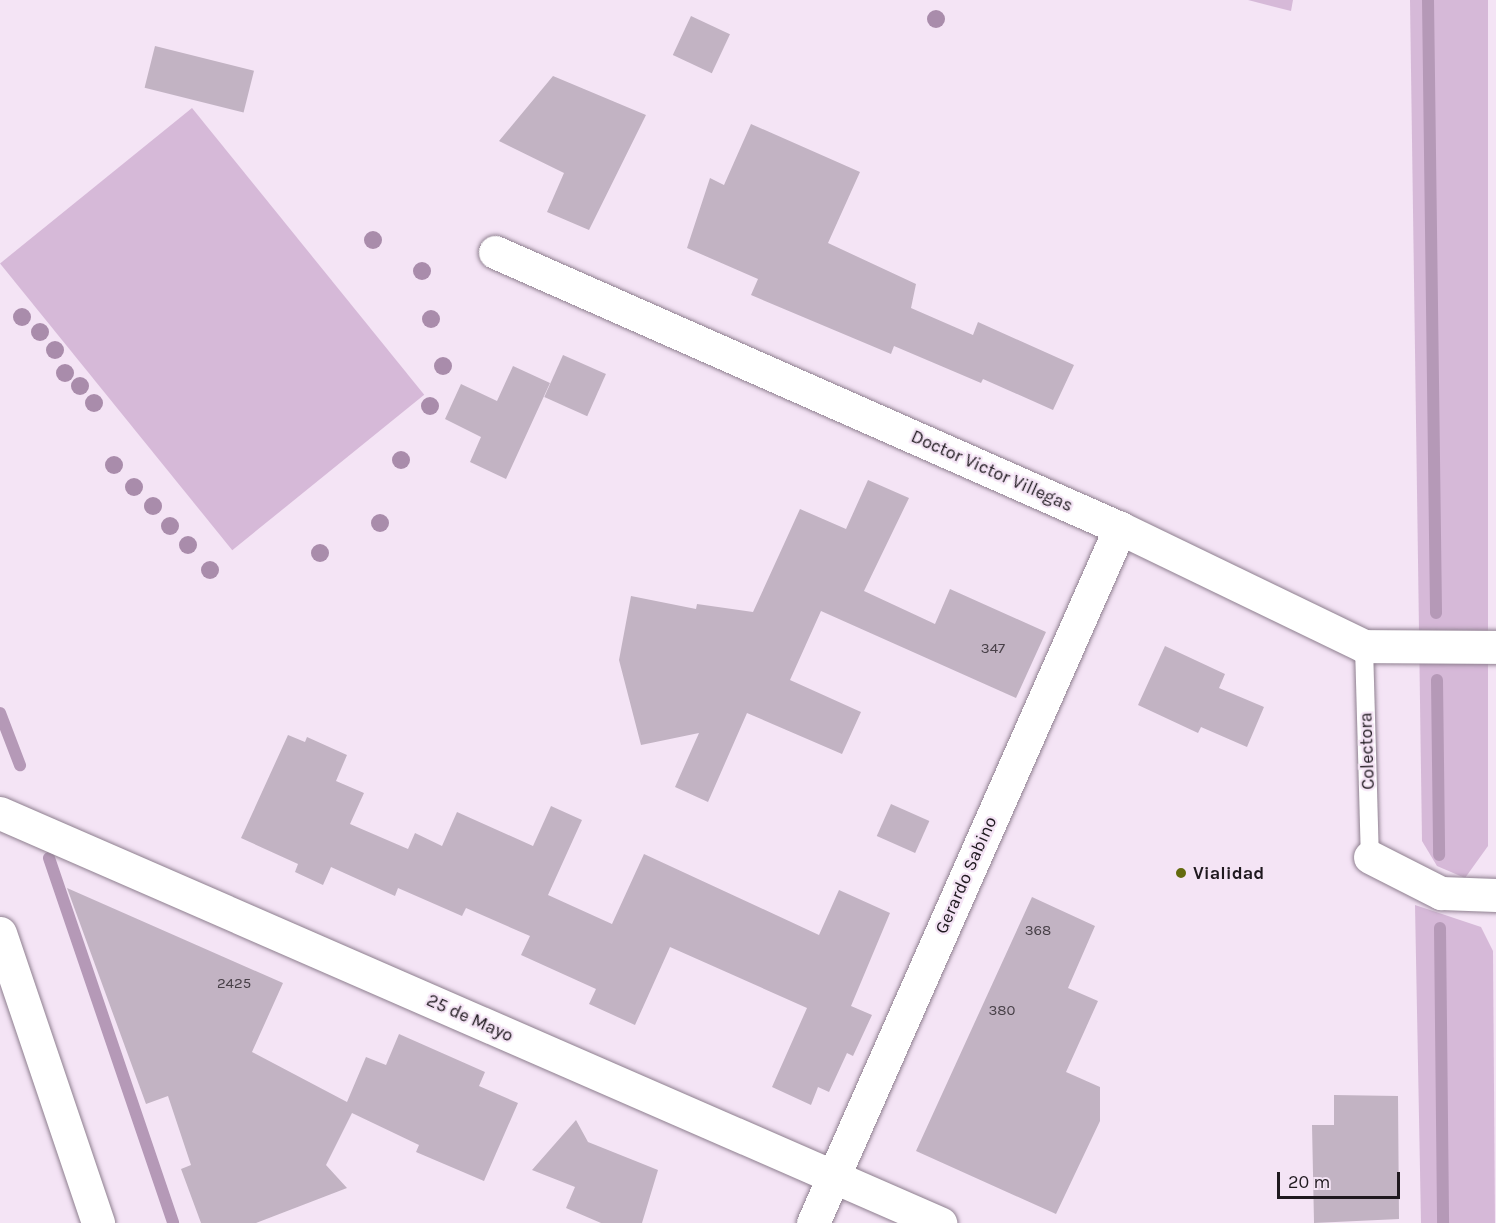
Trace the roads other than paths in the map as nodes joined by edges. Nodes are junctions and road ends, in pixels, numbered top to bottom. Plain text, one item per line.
1 (495, 252) dead end
2 (1120, 528) junction
3 (1364, 646) junction
4 (1496, 647) edge
5 (0, 813) edge
6 (1370, 856) joint
7 (1496, 895) edge
8 (0, 933) edge
9 (834, 1176) junction
10 (98, 1223) edge
11 (813, 1223) edge
12 (940, 1223) edge

1 - 2 street, Doctor Victor Villegas
2 - 3 street, Doctor Victor Villegas
2 - 9 street, Gerardo Sabino
3 - 4 street, Doctor Victor Villegas
3 - 6 lane, Colectora
5 - 9 street, 25 de Mayo
6 - 7 street
8 - 10 street
9 - 11 street, Gerardo Sabino
9 - 12 street, 25 de Mayo

